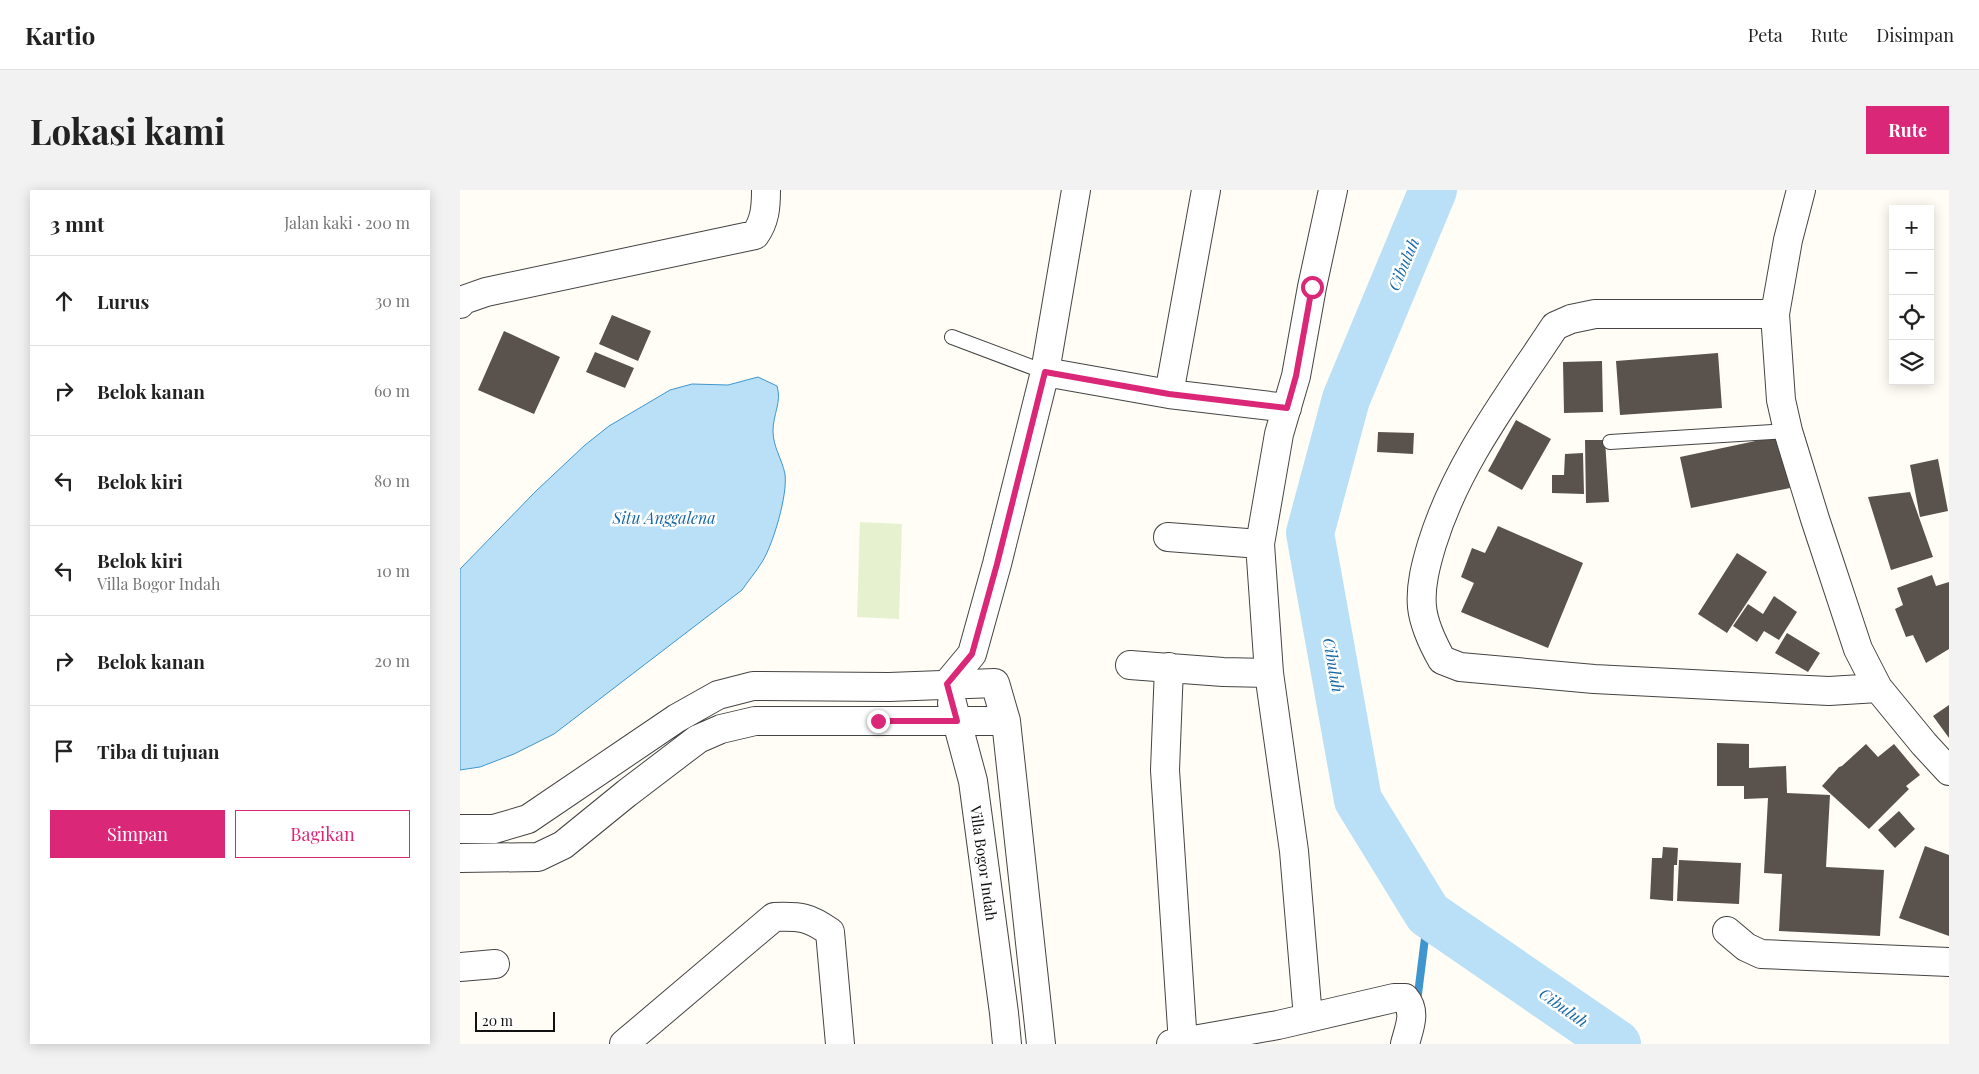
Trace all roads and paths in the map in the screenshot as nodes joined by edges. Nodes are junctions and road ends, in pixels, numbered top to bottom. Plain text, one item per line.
1 (766, 190) edge
2 (1076, 190) edge
3 (1206, 190) edge
4 (1333, 190) edge
5 (1801, 190) edge
6 (460, 304) edge
7 (1774, 314) junction
8 (952, 337) dead end
9 (1045, 372) junction
10 (1169, 394) junction
11 (1287, 408) junction
12 (1788, 431) junction
13 (1610, 442) dead end
14 (1168, 537) dead end
15 (1260, 544) junction
16 (972, 654) junction
17 (1130, 664) dead end
18 (1168, 667) junction
19 (1269, 673) junction
20 (995, 683) junction
21 (947, 684) junction
22 (1878, 688) junction
23 (957, 721) junction
24 (1006, 721) junction
25 (1949, 771) edge
26 (460, 829) edge
27 (460, 858) edge
28 (1727, 931) dead end
29 (1949, 962) edge
30 (494, 964) dead end
31 (460, 967) edge
32 (1308, 1018) junction
33 (1277, 1034) edge
34 (1178, 1043) edge
35 (624, 1044) edge
36 (840, 1044) edge
37 (1007, 1044) edge
38 (1041, 1044) edge
39 (1405, 1044) edge

1 - 6 street
2 - 9 street
3 - 10 street
4 - 11 street
5 - 7 street
7 - 12 street
7 - 22 street
8 - 9 lane
9 - 10 street
9 - 16 street
10 - 11 street
11 - 15 street
12 - 13 lane
12 - 22 street
14 - 15 street
15 - 19 street
16 - 20 street
16 - 21 street
17 - 18 street
18 - 19 street
18 - 34 street
19 - 32 street
20 - 21 street
20 - 24 street
21 - 23 street, Villa Bogor Indah
21 - 26 street
22 - 25 street
23 - 24 street
23 - 27 street
23 - 37 street, Villa Bogor Indah
24 - 38 street
28 - 29 street
30 - 31 street
32 - 33 street
32 - 39 street
33 - 34 street
35 - 36 street

